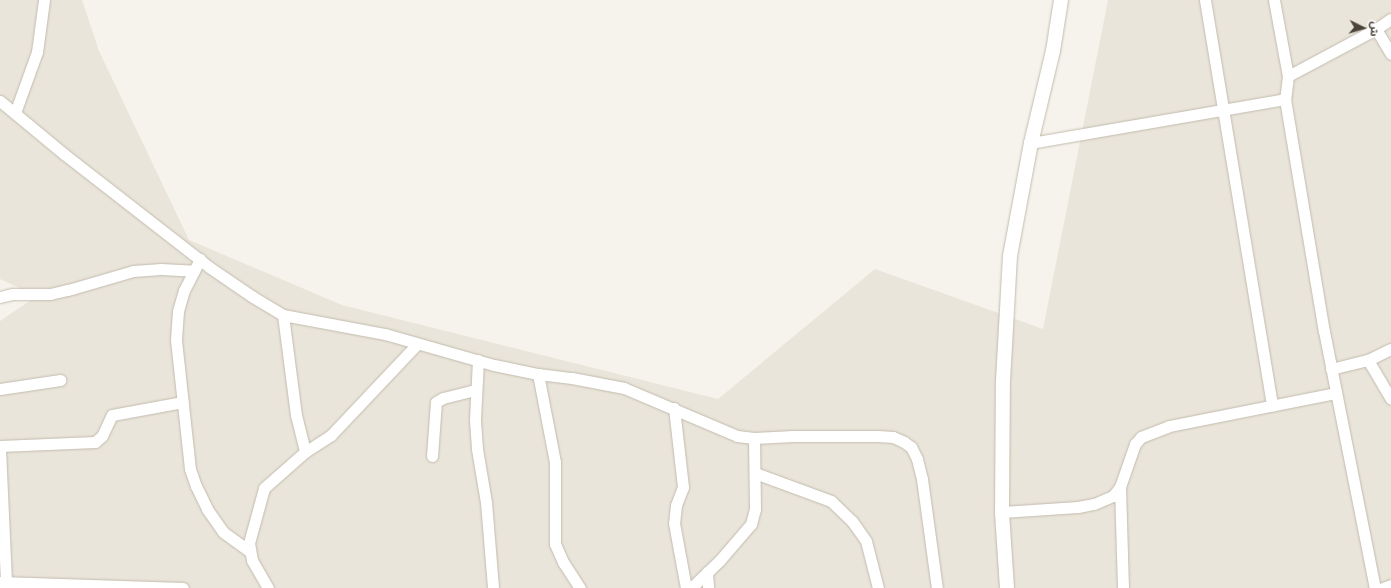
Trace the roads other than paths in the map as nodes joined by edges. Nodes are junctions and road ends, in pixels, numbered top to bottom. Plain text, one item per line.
1 (44, 0) edge
2 (1063, 0) edge
3 (1205, 0) edge
4 (1274, 0) edge
5 (1391, 20) edge
6 (1376, 29) junction
7 (1391, 54) edge
8 (1288, 76) junction
9 (1285, 99) junction
10 (0, 101) edge
11 (1222, 109) junction
12 (15, 113) junction
13 (1031, 144) junction
14 (200, 259) junction
15 (194, 271) junction
16 (0, 297) edge
17 (283, 315) junction
18 (417, 344) junction
19 (1391, 349) edge
20 (478, 360) junction
21 (1368, 360) junction
22 (1331, 369) junction
23 (538, 374) junction
24 (60, 380) dead end
25 (0, 389) edge
26 (476, 390) junction
27 (1336, 394) junction
28 (1391, 399) edge
29 (182, 402) junction
30 (1272, 406) junction
31 (674, 408) junction
32 (754, 438) junction
33 (0, 446) edge
34 (0, 449) edge
35 (305, 452) junction
36 (432, 456) dead end
37 (755, 473) junction
38 (1120, 487) junction
39 (1002, 512) junction
40 (249, 550) junction
41 (707, 572) junction
42 (3, 582) edge
43 (1391, 585) edge
44 (183, 588) edge
45 (268, 588) edge
46 (493, 588) edge
47 (580, 588) edge
48 (686, 588) edge
49 (690, 588) edge
50 (708, 588) edge
51 (878, 588) edge
52 (937, 588) edge
53 (1007, 588) edge
54 (1123, 588) edge
55 (1375, 588) edge
56 (1383, 588) edge

1 - 12 street
2 - 13 street
3 - 11 street
4 - 8 street
5 - 6 street
6 - 7 street
6 - 8 street
8 - 9 street
9 - 11 street
9 - 22 street
10 - 12 street
11 - 13 street
11 - 30 street
12 - 14 street
13 - 39 street
14 - 15 street
14 - 17 street
15 - 16 street
15 - 29 street
17 - 18 street
17 - 35 street
18 - 20 street
18 - 35 street
19 - 21 street
20 - 23 street
20 - 26 street
21 - 22 street
21 - 28 street
22 - 27 street
23 - 31 street
23 - 47 street
24 - 25 street
26 - 36 street
26 - 46 street
27 - 30 street
27 - 55 street
29 - 33 street
29 - 40 street
30 - 38 street
31 - 32 street
31 - 48 street
32 - 37 street
32 - 52 street
34 - 42 street
35 - 40 street
37 - 41 street
37 - 51 street
38 - 39 street
38 - 54 street
39 - 53 street
40 - 45 street
41 - 49 street
41 - 50 street
42 - 44 street
43 - 56 street

